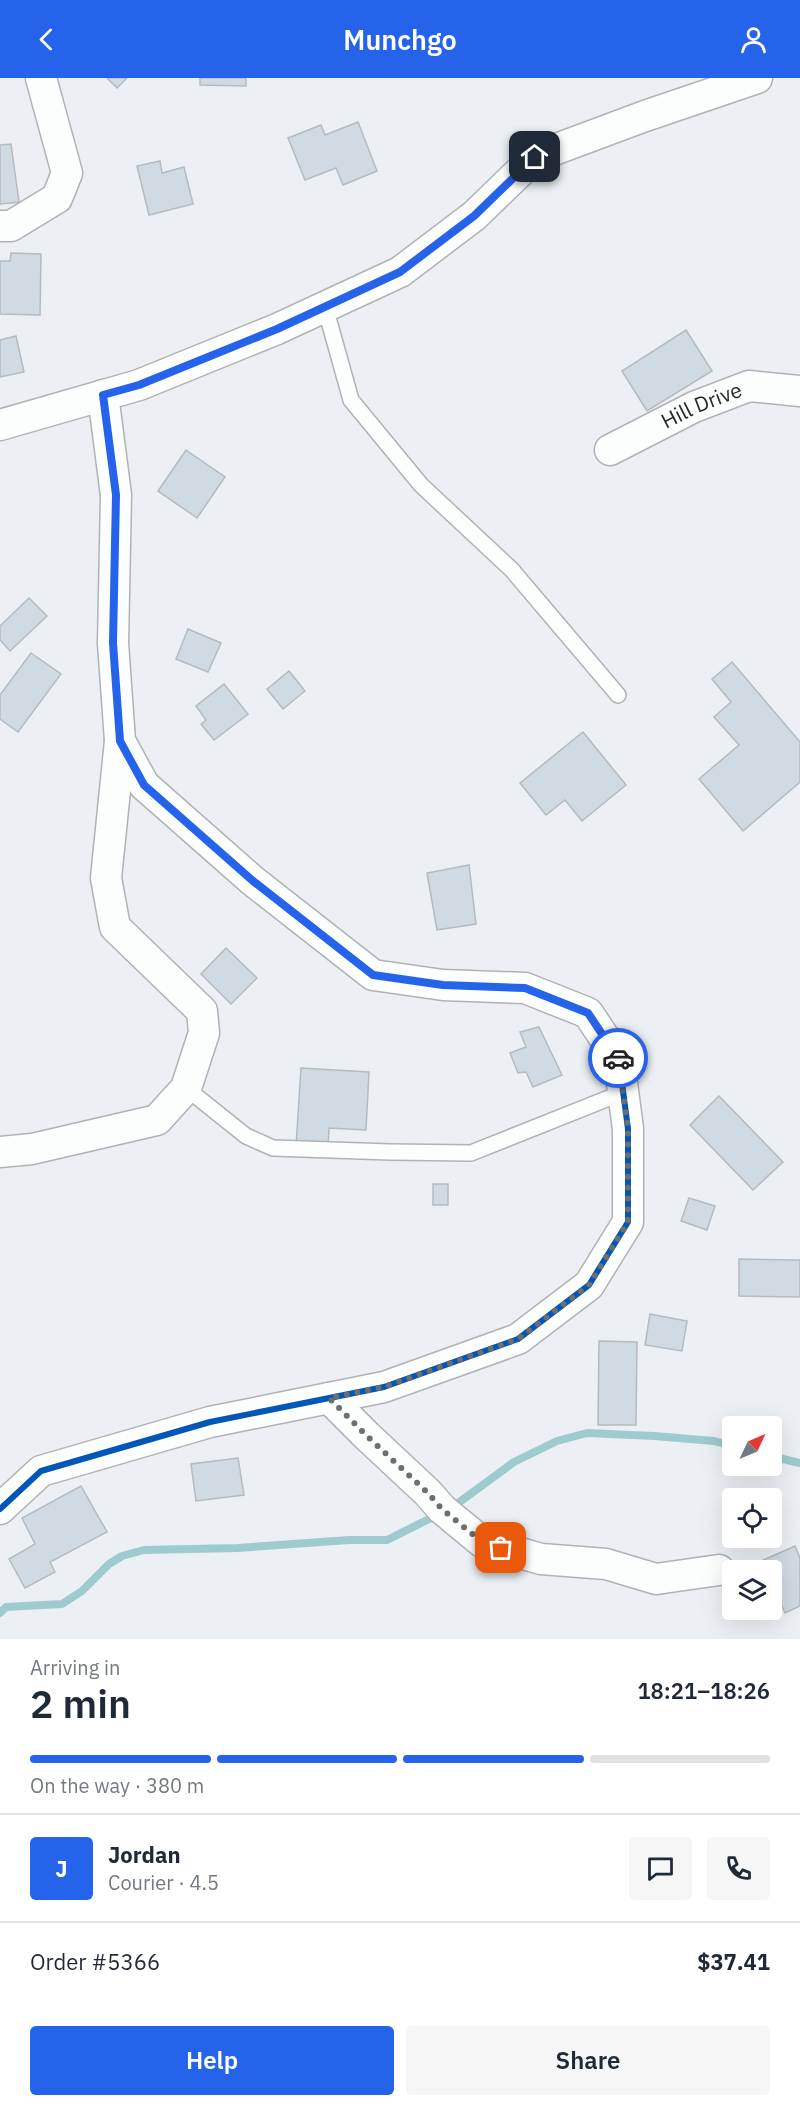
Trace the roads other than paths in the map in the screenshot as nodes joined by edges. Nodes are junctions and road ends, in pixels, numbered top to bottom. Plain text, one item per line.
1 (41, 78) edge
2 (757, 78) edge
3 (0, 226) edge
4 (325, 307) junction
5 (800, 391) edge
6 (103, 395) junction
7 (0, 425) edge
8 (610, 450) dead end
9 (618, 695) dead end
10 (120, 741) junction
11 (186, 1088) junction
12 (624, 1092) junction
13 (0, 1152) edge
14 (329, 1398) junction
15 (0, 1509) edge
16 (719, 1570) dead end

1 - 3 street
2 - 4 street
4 - 6 street
4 - 9 lane
5 - 8 street, Hill Drive
6 - 7 street
6 - 10 street
10 - 11 street
10 - 12 street
11 - 12 lane
11 - 13 street
12 - 14 street
14 - 15 street
14 - 16 street

